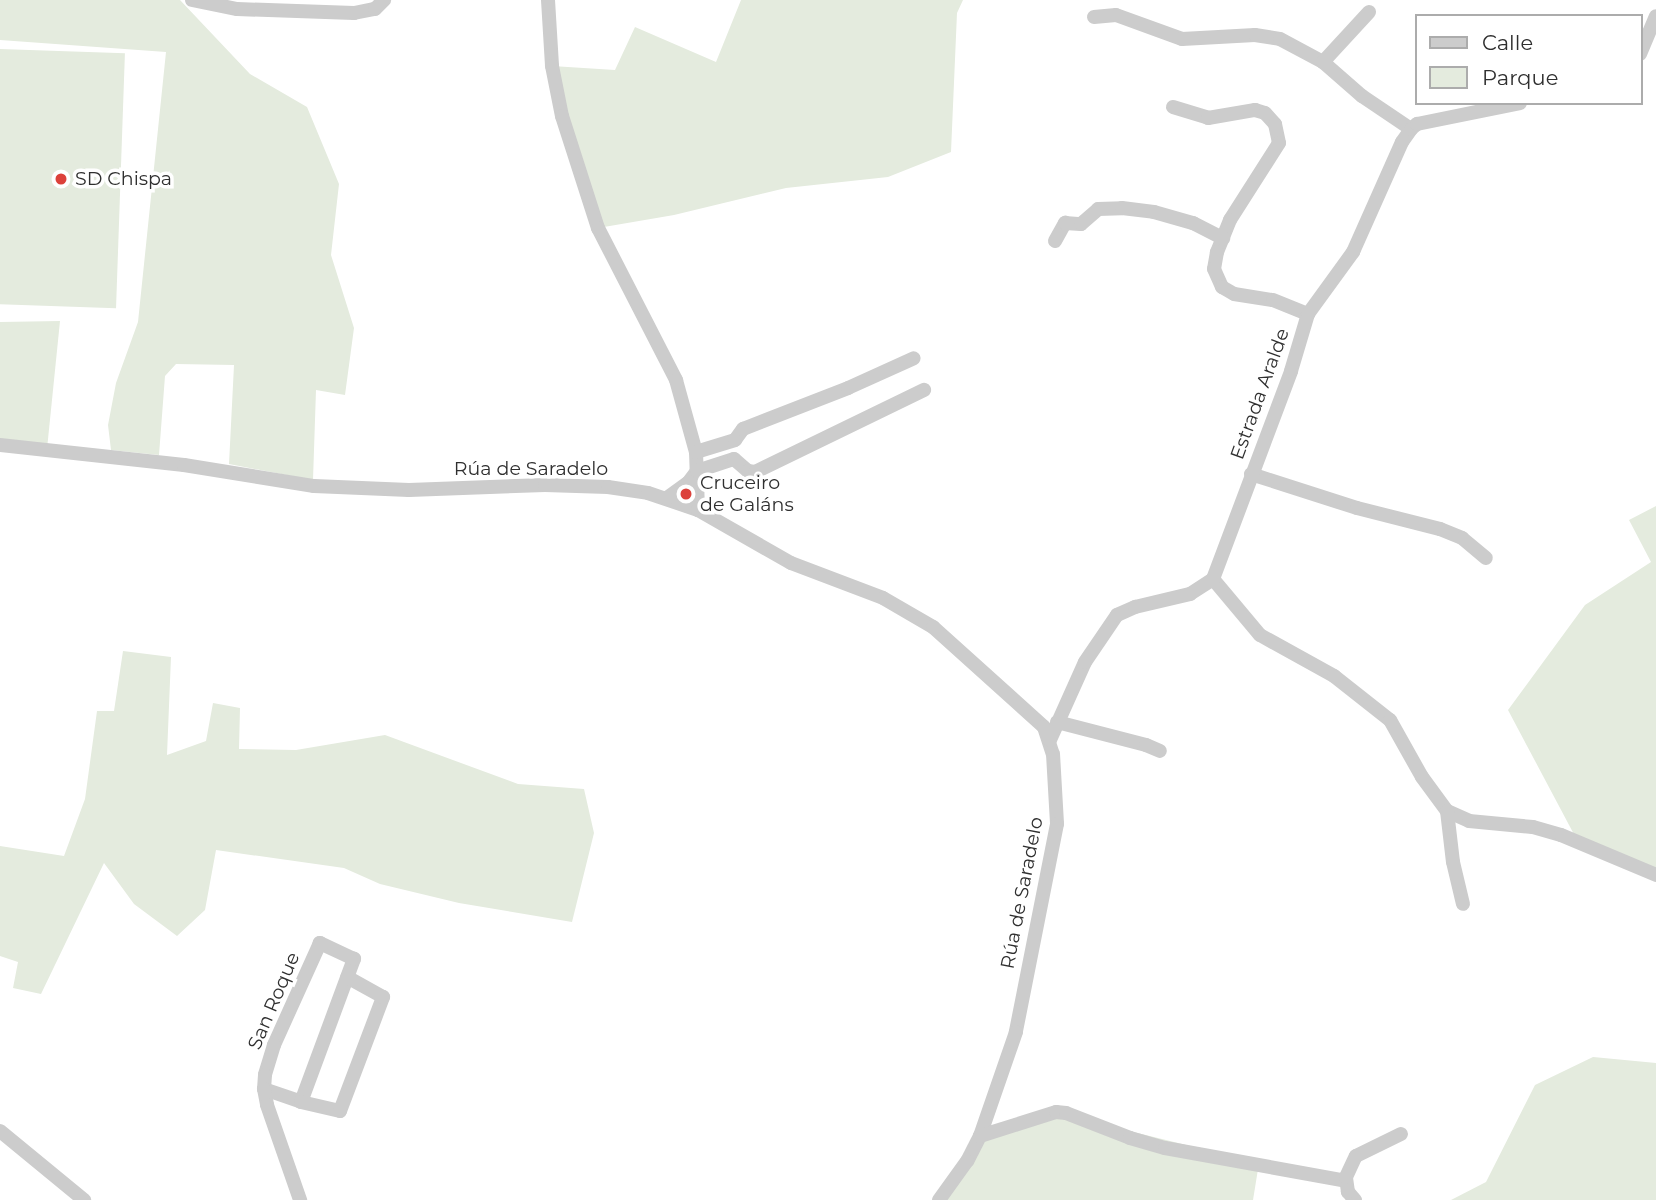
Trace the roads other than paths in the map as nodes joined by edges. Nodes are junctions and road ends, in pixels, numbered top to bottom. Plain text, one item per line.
1 (192, 0) edge
2 (384, 0) edge
3 (548, 0) edge
4 (1369, 12) dead end
5 (1656, 16) edge
6 (1094, 17) dead end
7 (1642, 49) edge
8 (1323, 62) junction
9 (1510, 105) edge
10 (1172, 107) dead end
11 (1411, 129) junction
12 (1223, 238) junction
13 (1055, 241) dead end
14 (1308, 314) junction
15 (914, 358) dead end
16 (924, 390) dead end
17 (0, 445) edge
18 (696, 452) junction
19 (697, 471) junction
20 (1251, 474) junction
21 (667, 498) junction
22 (698, 510) junction
23 (1486, 558) dead end
24 (1213, 579) junction
25 (1057, 722) junction
26 (1050, 740) junction
27 (1160, 751) dead end
28 (1447, 811) junction
29 (1656, 875) edge
30 (1462, 904) dead end
31 (347, 977) junction
32 (264, 1089) junction
33 (301, 1102) junction
34 (0, 1131) edge
35 (1401, 1134) dead end
36 (980, 1136) junction
37 (1346, 1181) junction
38 (84, 1200) edge
39 (300, 1200) edge
40 (939, 1200) edge
41 (1355, 1200) edge

1 - 2 street
3 - 18 street
4 - 8 street
5 - 7 street
6 - 8 street
8 - 11 street
9 - 11 street
10 - 12 street
11 - 14 street, Estrada Aralde
12 - 13 street
12 - 14 street
14 - 20 street, Estrada Aralde
15 - 18 street
16 - 19 street
17 - 21 street, Rúa de Saradelo
18 - 19 street
19 - 21 street
19 - 22 street
20 - 23 street
20 - 24 street, Estrada Aralde
21 - 22 street, Rúa de Saradelo
22 - 26 street, Rúa de Saradelo
24 - 25 street
24 - 28 street
25 - 26 street
25 - 27 street
26 - 36 street, Rúa de Saradelo
28 - 29 street
28 - 30 street
31 - 32 street, San Roque
31 - 33 street
31 - 33 street
32 - 33 street
32 - 39 street, San Roque
34 - 38 street
35 - 37 street
36 - 37 street
36 - 40 street, Rúa de Saradelo
37 - 41 street

